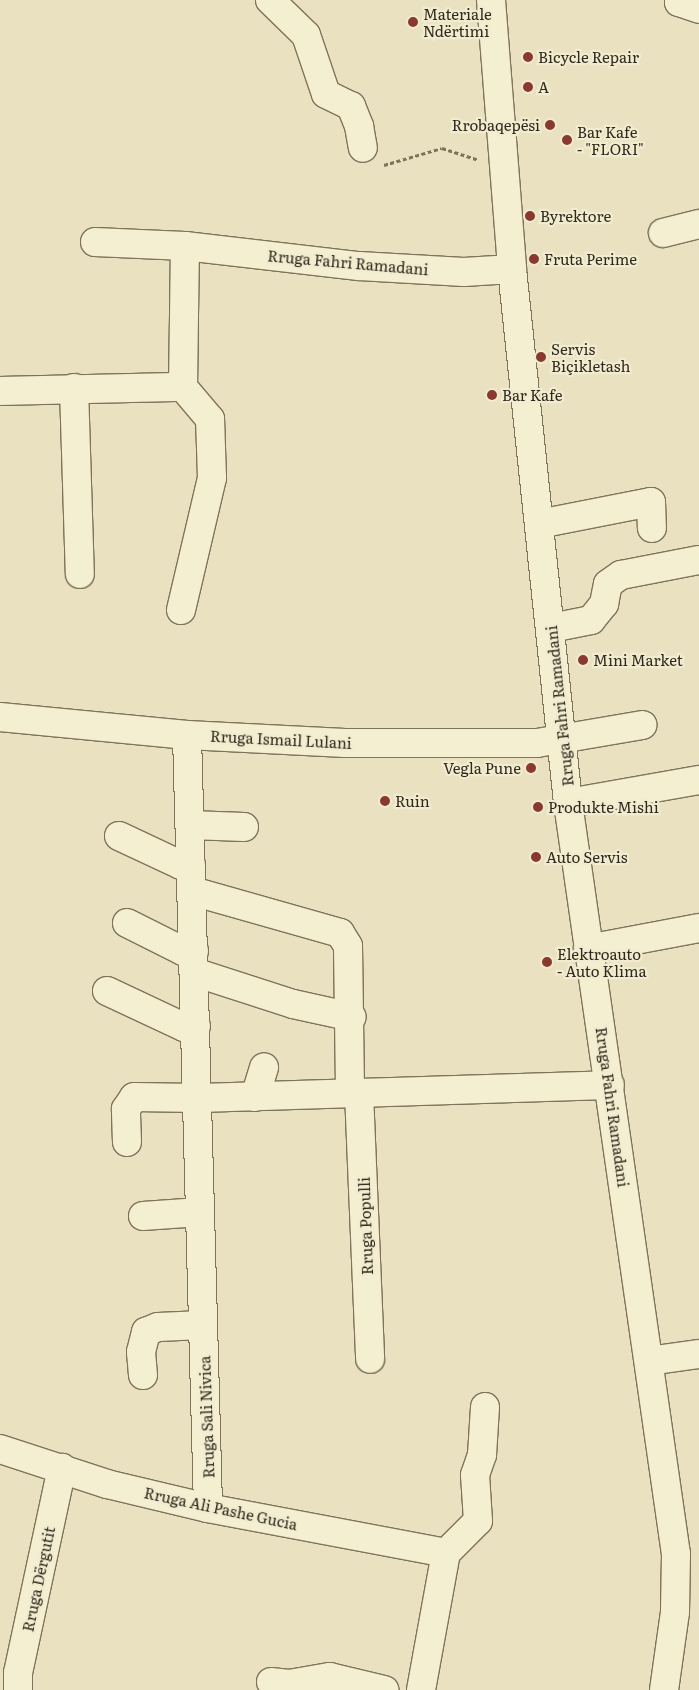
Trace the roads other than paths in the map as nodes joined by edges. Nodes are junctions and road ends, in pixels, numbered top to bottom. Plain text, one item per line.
1 (270, 0) edge
2 (491, 0) edge
3 (679, 0) edge
4 (699, 9) edge
5 (363, 148) road end
6 (699, 224) edge
7 (662, 233) dead end
8 (95, 242) dead end
9 (185, 246) junction
10 (512, 269) junction
11 (183, 387) junction
12 (74, 388) junction
13 (0, 391) edge
14 (539, 524) junction
15 (652, 528) dead end
16 (699, 560) edge
17 (80, 574) dead end
18 (181, 610) dead end
19 (551, 628) junction
20 (0, 717) edge
21 (642, 725) dead end
22 (187, 735) junction
23 (563, 741) junction
24 (699, 780) edge
25 (568, 803) junction
26 (190, 825) junction
27 (244, 827) dead end
28 (119, 836) dead end
29 (192, 878) junction
30 (127, 923) dead end
31 (699, 928) edge
32 (588, 948) junction
33 (194, 962) junction
34 (107, 991) dead end
35 (352, 1017) junction
36 (196, 1026) junction
37 (264, 1067) dead end
38 (610, 1085) junction
39 (354, 1093) junction
40 (255, 1096) junction
41 (198, 1098) junction
42 (127, 1142) dead end
43 (200, 1212) junction
44 (143, 1216) dead end
45 (203, 1325) junction
46 (699, 1354) edge
47 (370, 1359) dead end
48 (649, 1361) junction
49 (143, 1374) dead end
50 (485, 1408) dead end
51 (0, 1449) edge
52 (62, 1468) junction
53 (208, 1508) junction
54 (446, 1553) junction
55 (271, 1682) dead end
56 (422, 1685) edge
57 (18, 1690) edge
58 (384, 1690) edge
59 (664, 1690) edge

1 - 5 street
2 - 10 street, Rruga Fahri Ramadani
3 - 4 street
6 - 7 street
8 - 9 street, Rruga Fahri Ramadani
9 - 10 street, Rruga Fahri Ramadani
9 - 11 street
10 - 14 street, Rruga Fahri Ramadani
11 - 12 street
11 - 18 street
12 - 13 street
12 - 17 street
14 - 15 street
14 - 19 street, Rruga Fahri Ramadani
16 - 19 street
19 - 23 street, Rruga Fahri Ramadani
20 - 22 street, Rruga Ismail Lulani
21 - 23 street, Rruga Ismail Lulani
22 - 23 street, Rruga Ismail Lulani
22 - 26 street, Rruga Sali Nivica
23 - 25 street, Rruga Fahri Ramadani
24 - 25 street
25 - 32 street, Rruga Fahri Ramadani
26 - 27 street
26 - 29 street, Rruga Sali Nivica
28 - 29 street
29 - 33 street, Rruga Sali Nivica
29 - 35 street, Rruga Populli
30 - 33 street
31 - 32 street
32 - 38 street, Rruga Fahri Ramadani
33 - 35 street
33 - 36 street, Rruga Sali Nivica
34 - 36 street
35 - 39 street, Rruga Populli
36 - 41 street, Rruga Sali Nivica
37 - 40 street
38 - 39 street
38 - 48 street, Rruga Fahri Ramadani
39 - 40 street
39 - 47 street, Rruga Populli
40 - 41 street
41 - 42 street
41 - 43 street, Rruga Sali Nivica
43 - 44 street
43 - 45 street, Rruga Sali Nivica
45 - 49 street
45 - 53 street, Rruga Sali Nivica
46 - 48 street
48 - 59 street, Rruga Fahri Ramadani
50 - 54 street
51 - 52 street, Rruga Ali Pashe Gucia
52 - 53 street, Rruga Ali Pashe Gucia
52 - 57 street, Rruga Dërgutit
53 - 54 street, Rruga Ali Pashe Gucia
54 - 56 street
55 - 58 street

